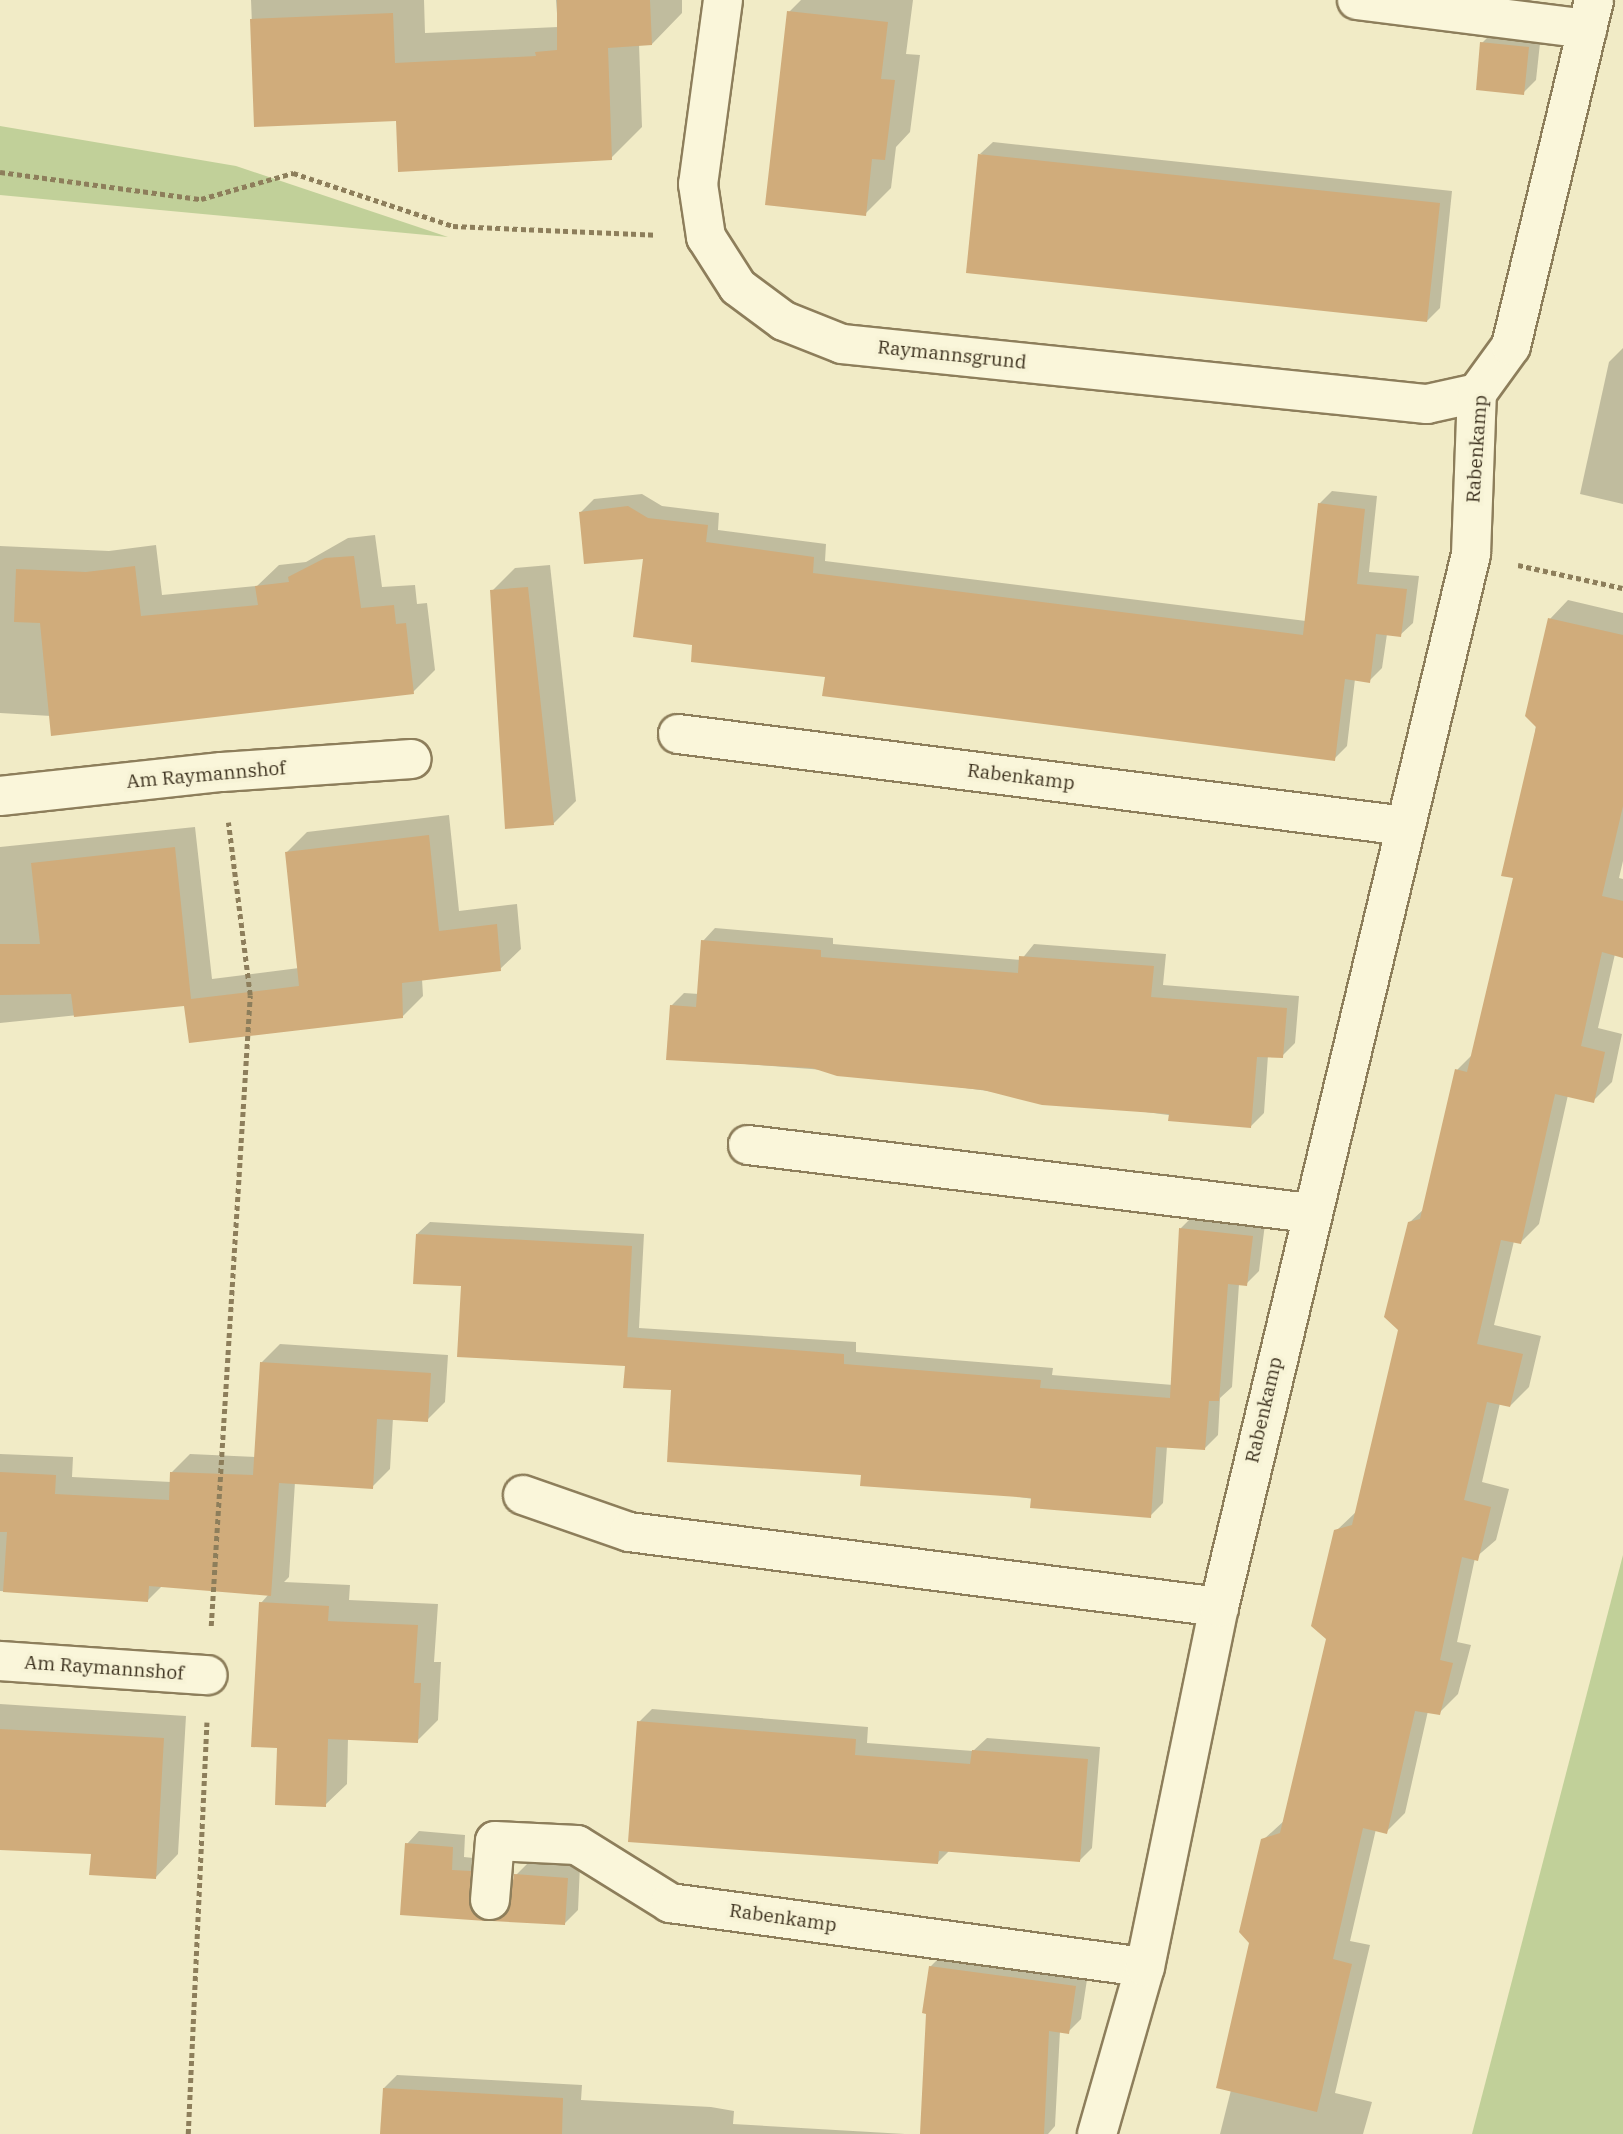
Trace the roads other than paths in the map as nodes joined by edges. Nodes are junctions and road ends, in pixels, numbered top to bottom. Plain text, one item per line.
1 (723, 0) edge
2 (1357, 0) edge
3 (1590, 14) edge
4 (1477, 393) junction
5 (678, 734) dead end
6 (412, 759) dead end
7 (0, 796) edge
8 (1405, 826) junction
9 (748, 1145) dead end
10 (1310, 1213) junction
11 (523, 1495) dead end
12 (1219, 1607) junction
13 (0, 1661) edge
14 (208, 1675) road end
15 (490, 1900) dead end
16 (1145, 1967) junction
17 (1097, 2134) edge

1 - 4 street, Raymannsgrund
2 - 3 street
3 - 4 street, Rabenkamp
4 - 8 street, Rabenkamp
5 - 8 street, Rabenkamp
6 - 7 street, Am Raymannshof
8 - 10 street, Rabenkamp
9 - 10 street
10 - 12 street, Rabenkamp
11 - 12 street
12 - 16 street, Rabenkamp
13 - 14 street, Am Raymannshof
15 - 16 street, Rabenkamp
16 - 17 street, Rabenkamp

